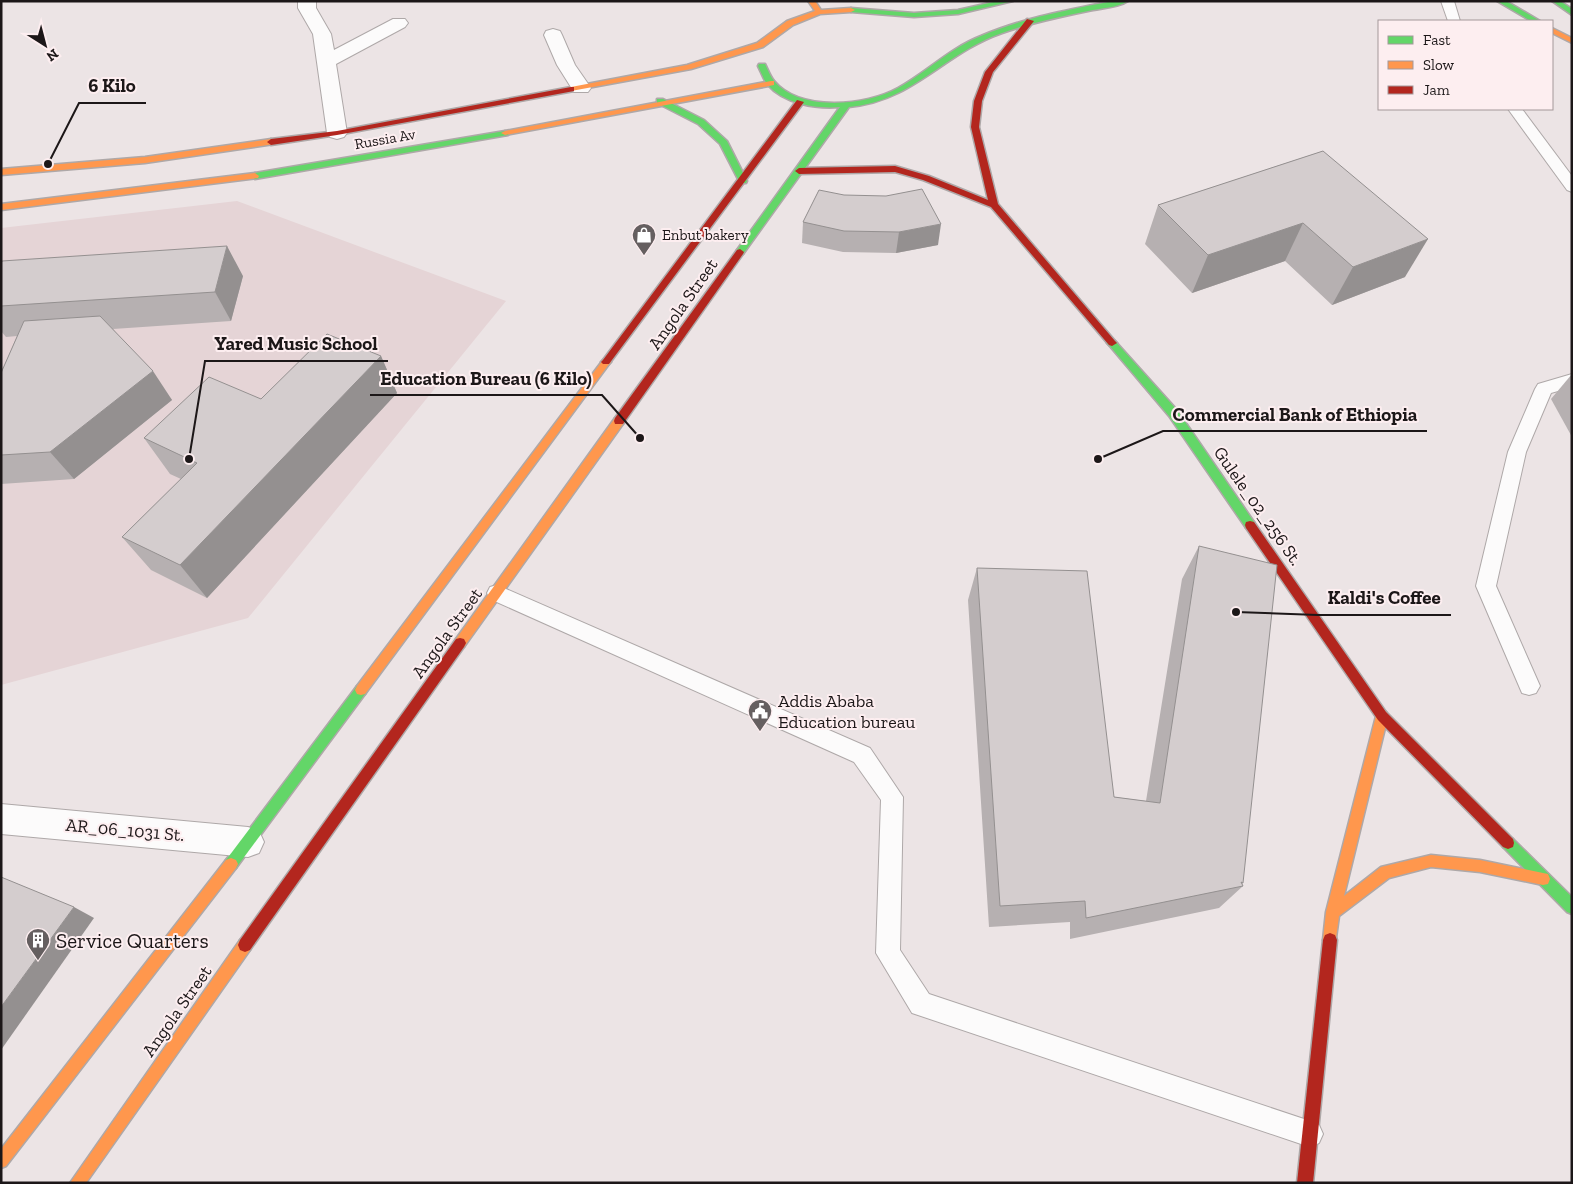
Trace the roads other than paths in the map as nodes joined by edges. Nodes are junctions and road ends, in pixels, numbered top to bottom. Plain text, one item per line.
1 (307, 1) edge
2 (811, 1) edge
3 (1010, 1) edge
4 (1125, 1) edge
5 (1447, 1) edge
6 (1500, 1) edge
7 (1555, 1) edge
8 (819, 12) junction
9 (1572, 13) edge
10 (1454, 20) edge
11 (1534, 20) edge
12 (1030, 21) junction
13 (399, 24) dead end
14 (1553, 31) edge
15 (553, 35) dead end
16 (1572, 41) edge
17 (760, 45) junction
18 (326, 61) junction
19 (771, 83) junction
20 (582, 88) junction
21 (660, 101) junction
22 (800, 102) junction
23 (847, 104) junction
24 (1516, 110) edge
25 (337, 133) junction
26 (143, 169) junction
27 (799, 171) junction
28 (1, 172) edge
29 (743, 181) junction
30 (1572, 187) edge
31 (140, 193) junction
32 (994, 205) junction
33 (1, 207) edge
34 (1572, 380) edge
35 (498, 593) junction
36 (1529, 686) dead end
37 (1382, 716) junction
38 (1, 819) edge
39 (248, 842) junction
40 (1543, 879) junction
41 (1572, 907) edge
42 (1333, 912) junction
43 (1310, 1134) junction
44 (1, 1161) edge
45 (77, 1183) edge
46 (1304, 1183) edge

1 - 18 street
2 - 8 main road
3 - 8 main road, Russia Av
4 - 12 main road
5 - 10 lane
6 - 11 main road
7 - 9 main road
8 - 17 main road, Russia Av
12 - 23 main road
12 - 32 main road, Gulele_02_256 St.
13 - 18 street
14 - 16 main road
15 - 20 street
17 - 19 main road
17 - 20 main road, Russia Av
18 - 25 street
19 - 21 main road, Russia Av
19 - 22 main road
20 - 25 main road, Russia Av
21 - 29 main road
21 - 31 main road, Russia Av
22 - 23 main road
22 - 29 main road
23 - 27 main road, Angola Street
24 - 30 lane
25 - 26 main road, Russia Av
26 - 28 main road, Russia Av
26 - 31 main road
27 - 32 main road
27 - 35 main road, Angola Street
29 - 39 main road
31 - 33 main road, Russia Av
32 - 37 main road, Gulele_02_256 St.
34 - 36 lane
35 - 43 lane
35 - 45 main road, Angola Street
37 - 40 main road, Gulele_02_256 St.
37 - 42 main road
38 - 39 street, AR_06_1031 St.
39 - 44 main road
40 - 41 main road, Gulele_02_256 St.
40 - 42 main road
42 - 43 main road
43 - 46 main road

